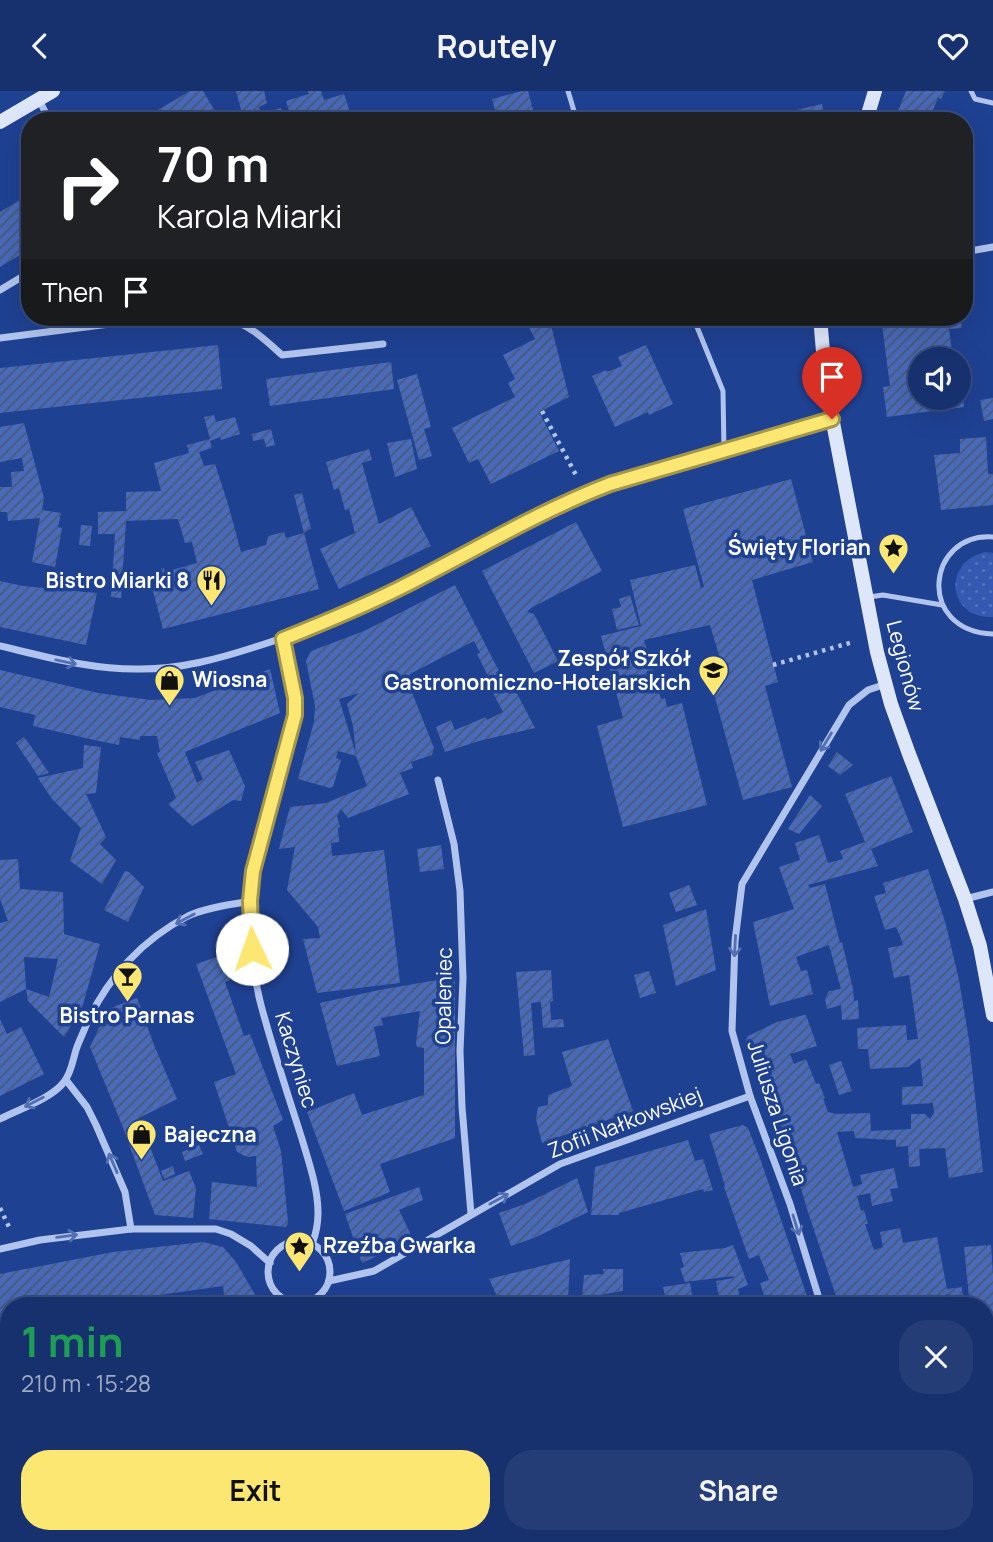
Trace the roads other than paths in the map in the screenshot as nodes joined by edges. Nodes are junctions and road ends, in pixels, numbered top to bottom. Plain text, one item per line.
1 (53, 91) edge
2 (568, 91) edge
3 (875, 91) edge
4 (971, 91) edge
5 (39, 100) junction
6 (993, 103) edge
7 (45, 112) edge
8 (574, 112) edge
9 (869, 112) edge
10 (0, 122) edge
11 (993, 247) edge
12 (973, 250) edge
13 (21, 277) edge
14 (0, 290) edge
15 (81, 326) edge
16 (247, 326) edge
17 (697, 326) edge
18 (821, 326) edge
19 (0, 338) edge
20 (383, 344) dead end
21 (832, 419) junction
22 (724, 451) junction
23 (993, 537) edge
24 (866, 598) junction
25 (942, 605) junction
26 (993, 634) edge
27 (283, 639) junction
28 (0, 646) edge
29 (886, 684) junction
30 (439, 780) dead end
31 (993, 892) edge
32 (965, 899) junction
33 (250, 901) junction
34 (993, 1015) edge
35 (66, 1080) junction
36 (750, 1096) junction
37 (0, 1119) edge
38 (471, 1214) junction
39 (131, 1229) junction
40 (312, 1244) junction
41 (0, 1249) edge
42 (270, 1263) junction
43 (329, 1281) junction
44 (281, 1297) edge
45 (316, 1297) edge
46 (819, 1297) edge

1 - 5 street
2 - 8 lane
3 - 9 street
4 - 6 lane
5 - 7 street
5 - 10 street
11 - 12 street
13 - 14 street
15 - 19 street
16 - 20 street
17 - 22 lane
18 - 21 street, Legionów
21 - 22 street
21 - 24 street, Legionów
22 - 27 street
23 - 25 lane
24 - 25 lane
24 - 29 street, Legionów
25 - 26 lane
28 -> 27 street
27 - 33 street, Kaczyniec
29 - 32 street, Legionów
29 -> 36 street, Juliusza Ligonia
30 - 38 street, Opaleniec
31 - 32 street
32 - 34 street, Legionów
33 -> 35 street
33 - 40 street, Kaczyniec
35 -> 37 street
39 -> 35 street
38 -> 36 street, Zofii Nałkowskiej
36 -> 46 street, Juliusza Ligonia
38 - 43 street, Zofii Nałkowskiej
41 -> 39 street
39 - 42 street
40 - 42 street
40 - 43 street
42 - 44 street
43 - 45 street

